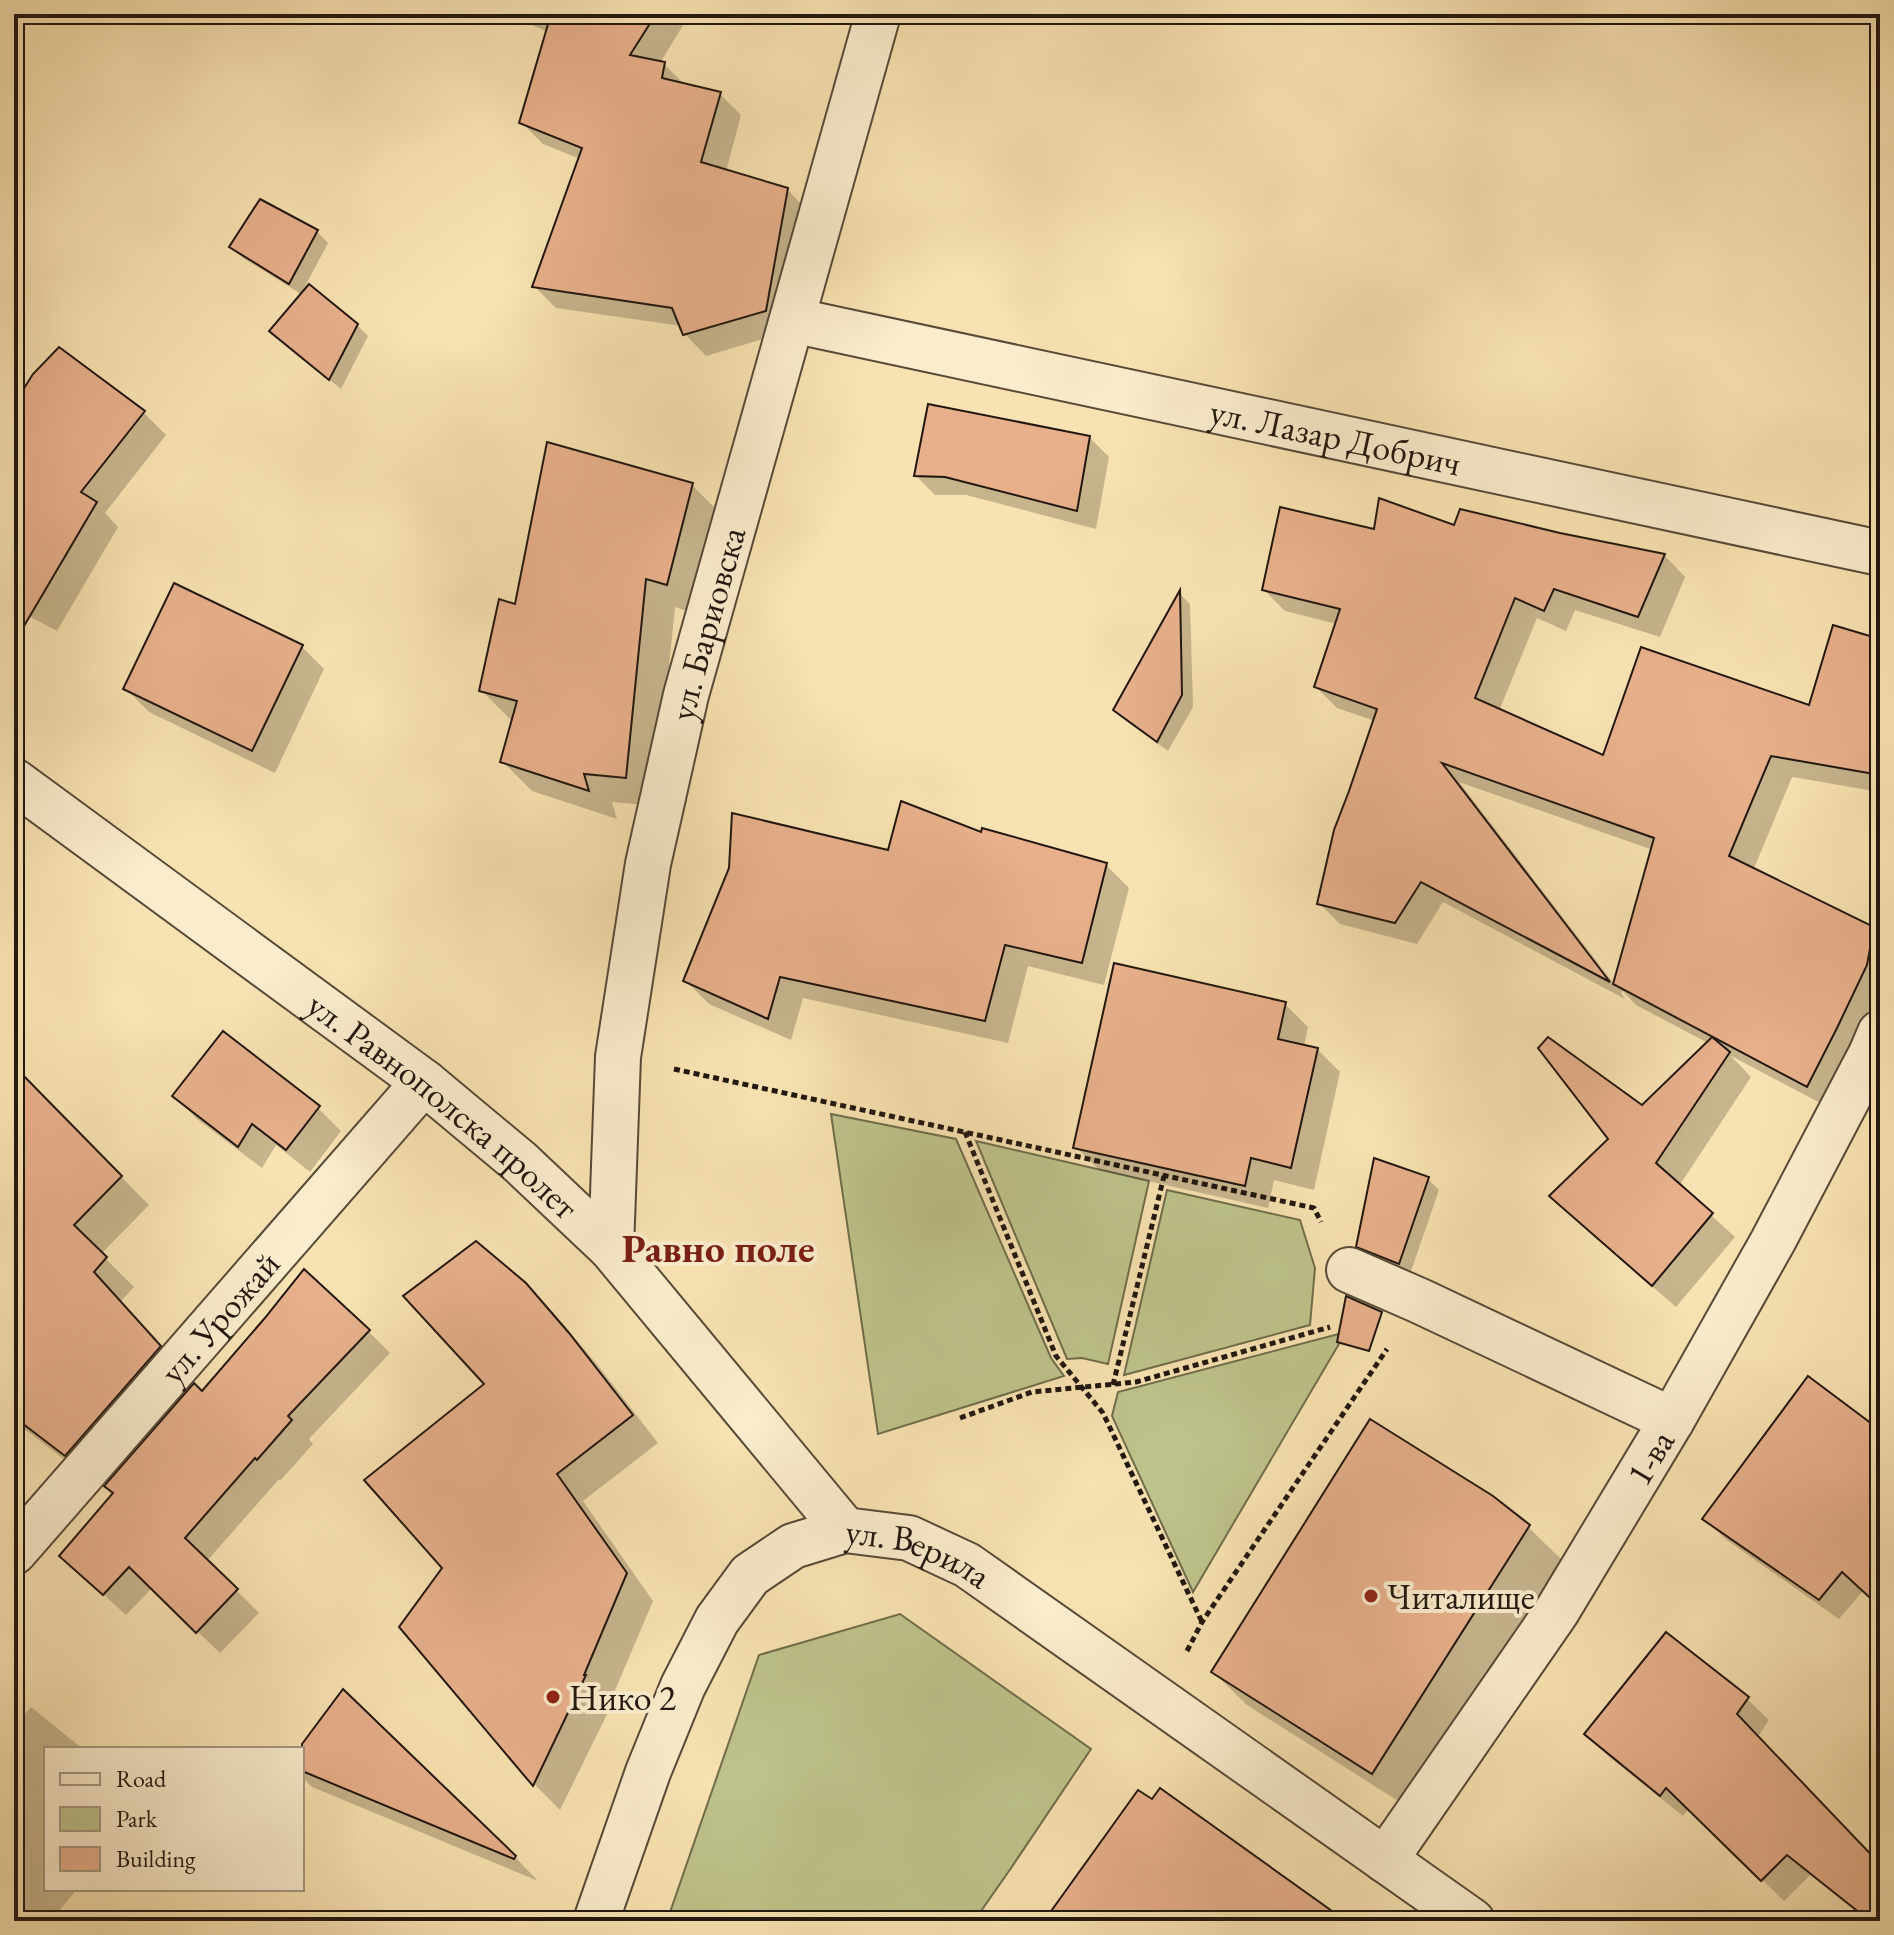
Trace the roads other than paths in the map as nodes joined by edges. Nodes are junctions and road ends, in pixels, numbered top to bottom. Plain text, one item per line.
1 (878, 14) edge
2 (792, 320) junction
3 (1880, 553) edge
4 (14, 781) edge
5 (1880, 1033) edge
6 (424, 1082) junction
7 (611, 1248) junction
8 (1349, 1270) road end
9 (1672, 1420) junction
10 (845, 1530) junction
11 (14, 1552) edge
12 (1385, 1860) junction
13 (596, 1921) edge
14 (1472, 1921) edge

1 - 2 street, ул. Бариовска
2 - 3 street, ул. Лазар Добрич
2 - 7 street, ул. Бариовска
4 - 6 street, ул. Равнополска пролет
5 - 9 street, 1-ва
6 - 7 street, ул. Равнополска пролет
6 - 11 street, ул. Урожай
7 - 10 street, ул. Равнополска пролет
8 - 9 street
9 - 12 street, 1-ва
10 - 12 street, ул. Верила
10 - 13 street, ул. Верила
12 - 14 street, ул. Верила

